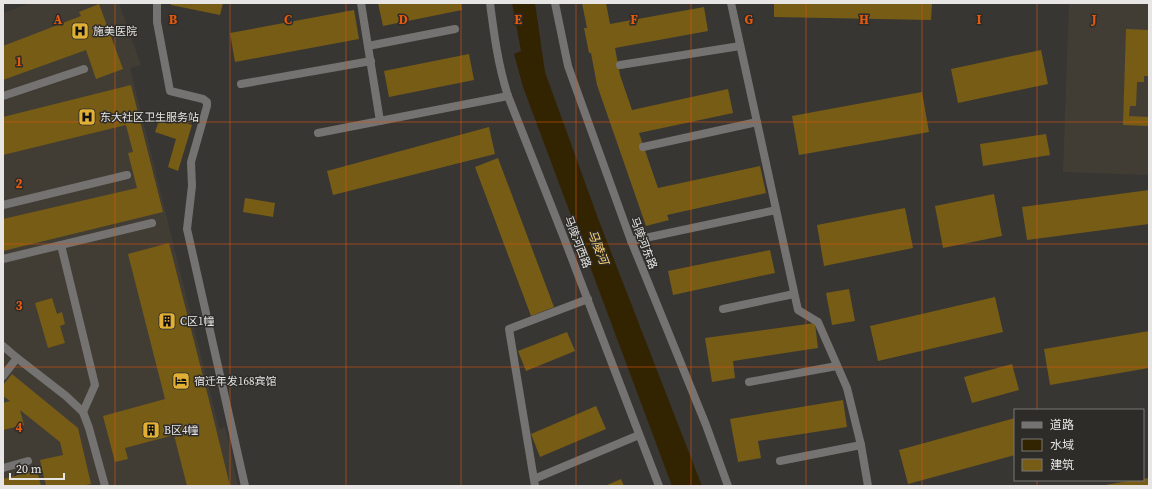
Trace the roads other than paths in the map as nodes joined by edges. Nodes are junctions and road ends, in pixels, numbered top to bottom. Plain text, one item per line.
1 (157, 3) edge
2 (361, 3) edge
3 (490, 3) edge
4 (555, 3) edge
5 (731, 3) edge
6 (455, 29) dead end
7 (368, 46) junction
8 (740, 46) junction
9 (370, 61) junction
10 (620, 65) dead end
11 (84, 69) dead end
12 (241, 84) dead end
13 (3, 96) edge
14 (508, 96) junction
15 (380, 121) junction
16 (757, 122) junction
17 (318, 134) dead end
18 (642, 147) dead end
19 (127, 175) dead end
20 (3, 205) edge
21 (776, 210) junction
22 (152, 223) dead end
23 (631, 241) junction
24 (61, 245) junction
25 (3, 259) edge
26 (794, 294) junction
27 (588, 299) junction
28 (723, 309) dead end
29 (3, 346) edge
30 (17, 358) junction
31 (837, 366) junction
32 (3, 376) edge
33 (749, 382) dead end
34 (82, 412) junction
35 (639, 435) junction
36 (861, 445) junction
37 (28, 461) dead end
38 (780, 461) dead end
39 (3, 468) edge
40 (535, 483) edge
41 (105, 486) edge
42 (245, 486) edge
43 (659, 486) edge
44 (728, 486) edge
45 (868, 486) edge

1 - 42 street
2 - 7 street
3 - 14 street, 马陵河西路
4 - 23 street, 马陵河东路
5 - 8 street
6 - 7 street
7 - 9 street
8 - 10 street
8 - 16 street
9 - 12 street
9 - 15 street
11 - 13 street
14 - 15 street
14 - 27 street, 马陵河西路
15 - 17 street
16 - 18 street
16 - 21 street
19 - 20 street
21 - 23 street
21 - 26 street
22 - 24 street
23 - 44 street, 马陵河东路
24 - 25 street
24 - 34 street
26 - 28 street
26 - 31 street
27 - 35 street, 马陵河西路
27 - 40 street
29 - 30 street
30 - 32 street
30 - 34 street
31 - 33 street
31 - 36 street
34 - 41 street
35 - 40 street
35 - 43 street, 马陵河西路
36 - 38 street
36 - 45 street
37 - 39 street

